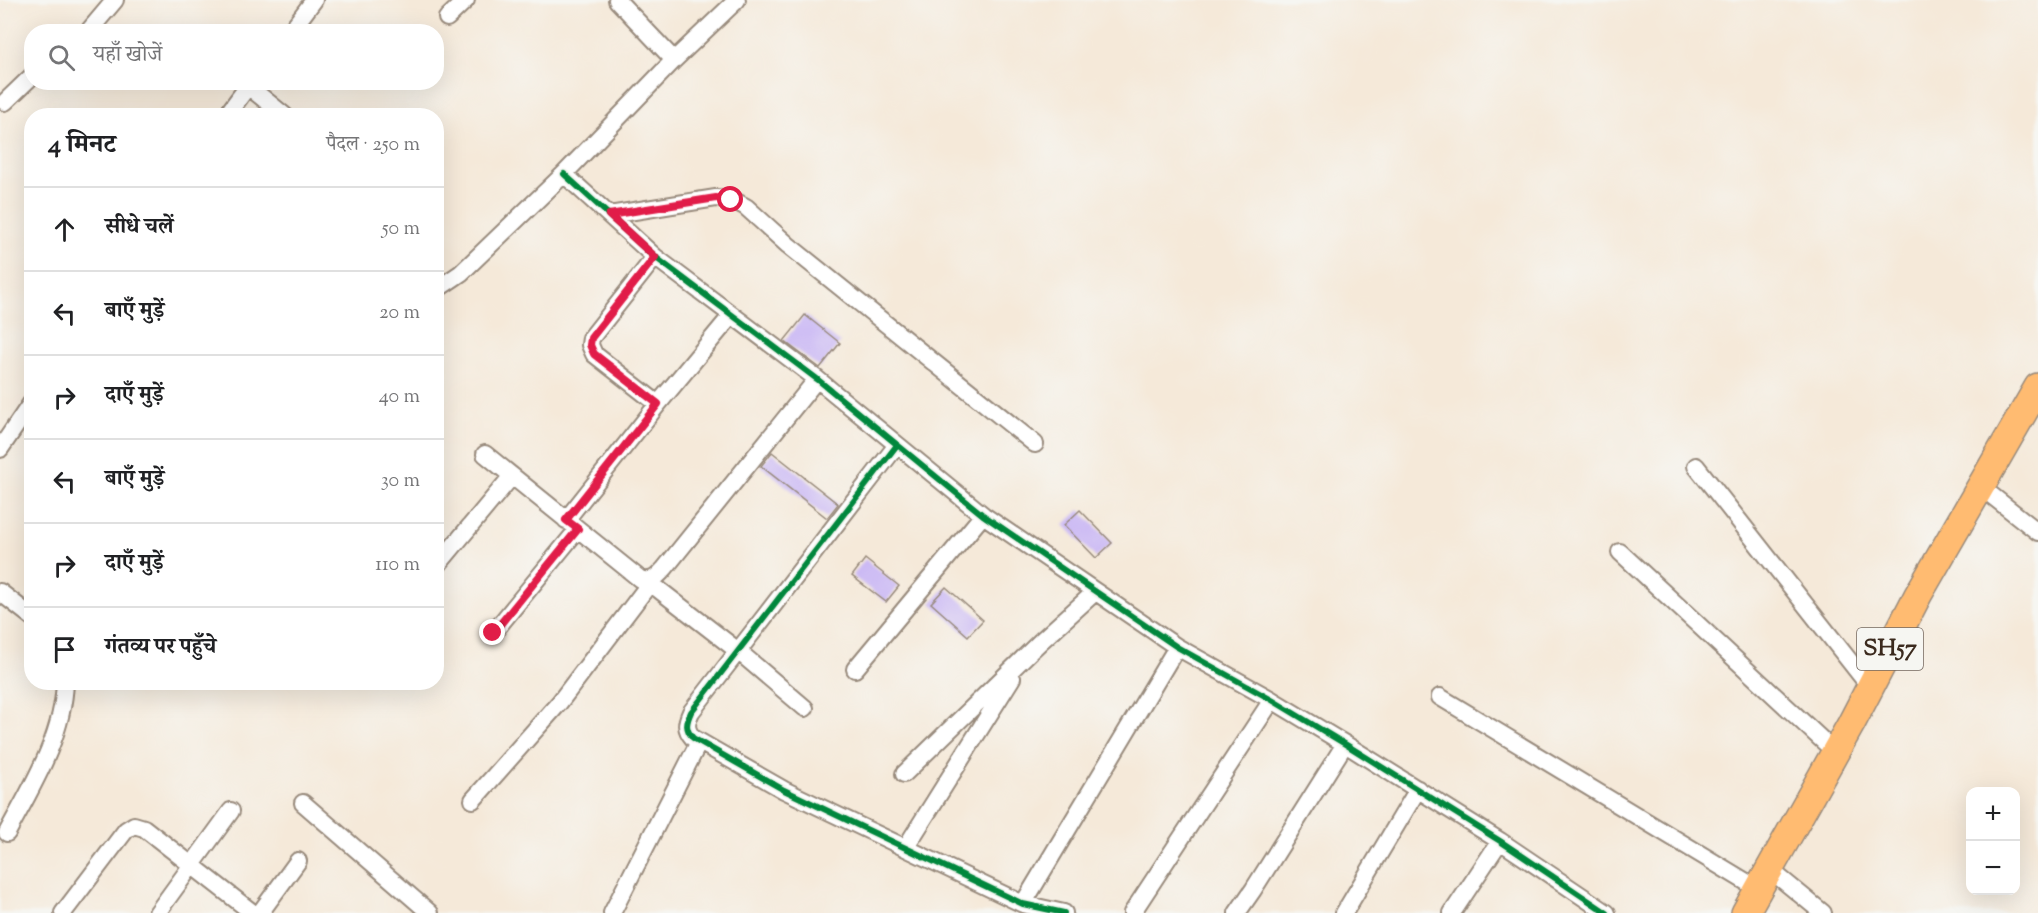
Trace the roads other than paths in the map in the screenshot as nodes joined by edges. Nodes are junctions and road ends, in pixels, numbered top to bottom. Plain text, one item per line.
1 (115, 0) edge
2 (314, 0) edge
3 (466, 0) edge
4 (617, 0) edge
5 (737, 0) edge
6 (447, 18) dead end
7 (95, 24) edge
8 (296, 24) edge
9 (674, 60) junction
10 (24, 84) edge
11 (246, 90) edge
12 (257, 90) edge
13 (5, 102) dead end
14 (232, 108) edge
15 (276, 108) edge
16 (564, 174) junction
17 (609, 215) junction
18 (655, 257) junction
19 (444, 285) edge
20 (731, 316) junction
21 (817, 379) junction
22 (2038, 387) edge
23 (658, 404) junction
24 (24, 414) edge
25 (2038, 420) edge
26 (1035, 444) dead end
27 (897, 445) junction
28 (0, 449) edge
29 (485, 454) dead end
30 (1696, 466) dead end
31 (512, 476) junction
32 (1988, 492) junction
33 (983, 515) junction
34 (572, 524) junction
35 (2038, 532) edge
36 (1620, 552) dead end
37 (444, 557) edge
38 (650, 582) junction
39 (0, 591) edge
40 (1095, 592) junction
41 (24, 610) edge
42 (493, 633) dead end
43 (1177, 647) junction
44 (738, 651) junction
45 (1027, 655) junction
46 (855, 669) dead end
47 (1870, 687) junction
48 (65, 690) edge
49 (1440, 697) dead end
50 (1272, 700) junction
51 (805, 708) dead end
52 (699, 742) junction
53 (1345, 744) junction
54 (1835, 752) junction
55 (904, 774) dead end
56 (1418, 789) junction
57 (473, 800) dead end
58 (303, 803) dead end
59 (231, 811) dead end
60 (7, 833) dead end
61 (1500, 841) junction
62 (906, 848) junction
63 (298, 861) dead end
64 (193, 865) junction
65 (1765, 893) edge
66 (1023, 904) junction
67 (1588, 908) edge
68 (63, 913) edge
69 (157, 913) edge
70 (253, 913) edge
71 (260, 913) edge
72 (430, 913) edge
73 (612, 913) edge
74 (1064, 913) edge
75 (1132, 913) edge
76 (1236, 913) edge
77 (1344, 913) edge
78 (1452, 913) edge
79 (1607, 913) edge
80 (1745, 913) edge
81 (1823, 913) edge

1 - 7 street
2 - 8 street
3 - 6 street
4 - 9 street
5 - 9 street
9 - 16 street
10 - 13 street
11 - 14 street
12 - 15 street
16 - 17 street
16 - 19 street
17 - 18 street
17 - 26 street
18 - 20 street
18 - 23 street
20 - 21 street
20 - 23 street
21 - 27 street
21 - 38 street
22 - 32 main road, SH57
23 - 34 street
24 - 28 street
25 - 32 main road, SH57
27 - 33 street
27 - 44 street
29 - 31 street
30 - 47 street
31 - 34 street
31 - 37 street
32 - 35 street
32 - 47 main road, SH57
32 - 65 main road, SH57
33 - 40 street
33 - 46 street
34 - 38 street
34 - 42 street
36 - 54 street
38 - 44 street
38 - 57 street
39 - 41 street
40 - 43 street
40 - 45 street
43 - 50 street
43 - 66 street
44 - 51 street
44 - 52 street
45 - 55 street
45 - 62 street
47 - 54 main road, SH57
48 - 60 street
49 - 65 street
50 - 53 street
50 - 75 street
52 - 62 street
52 - 73 street
53 - 56 street
53 - 76 street
54 - 65 main road, SH57
56 - 61 street
56 - 77 street
58 - 72 street
59 - 64 street
61 - 67 street
61 - 78 street
62 - 66 street
63 - 71 street
64 - 68 street
64 - 69 street
64 - 70 street
65 - 80 main road, SH57
65 - 81 street
66 - 74 street
67 - 79 street

